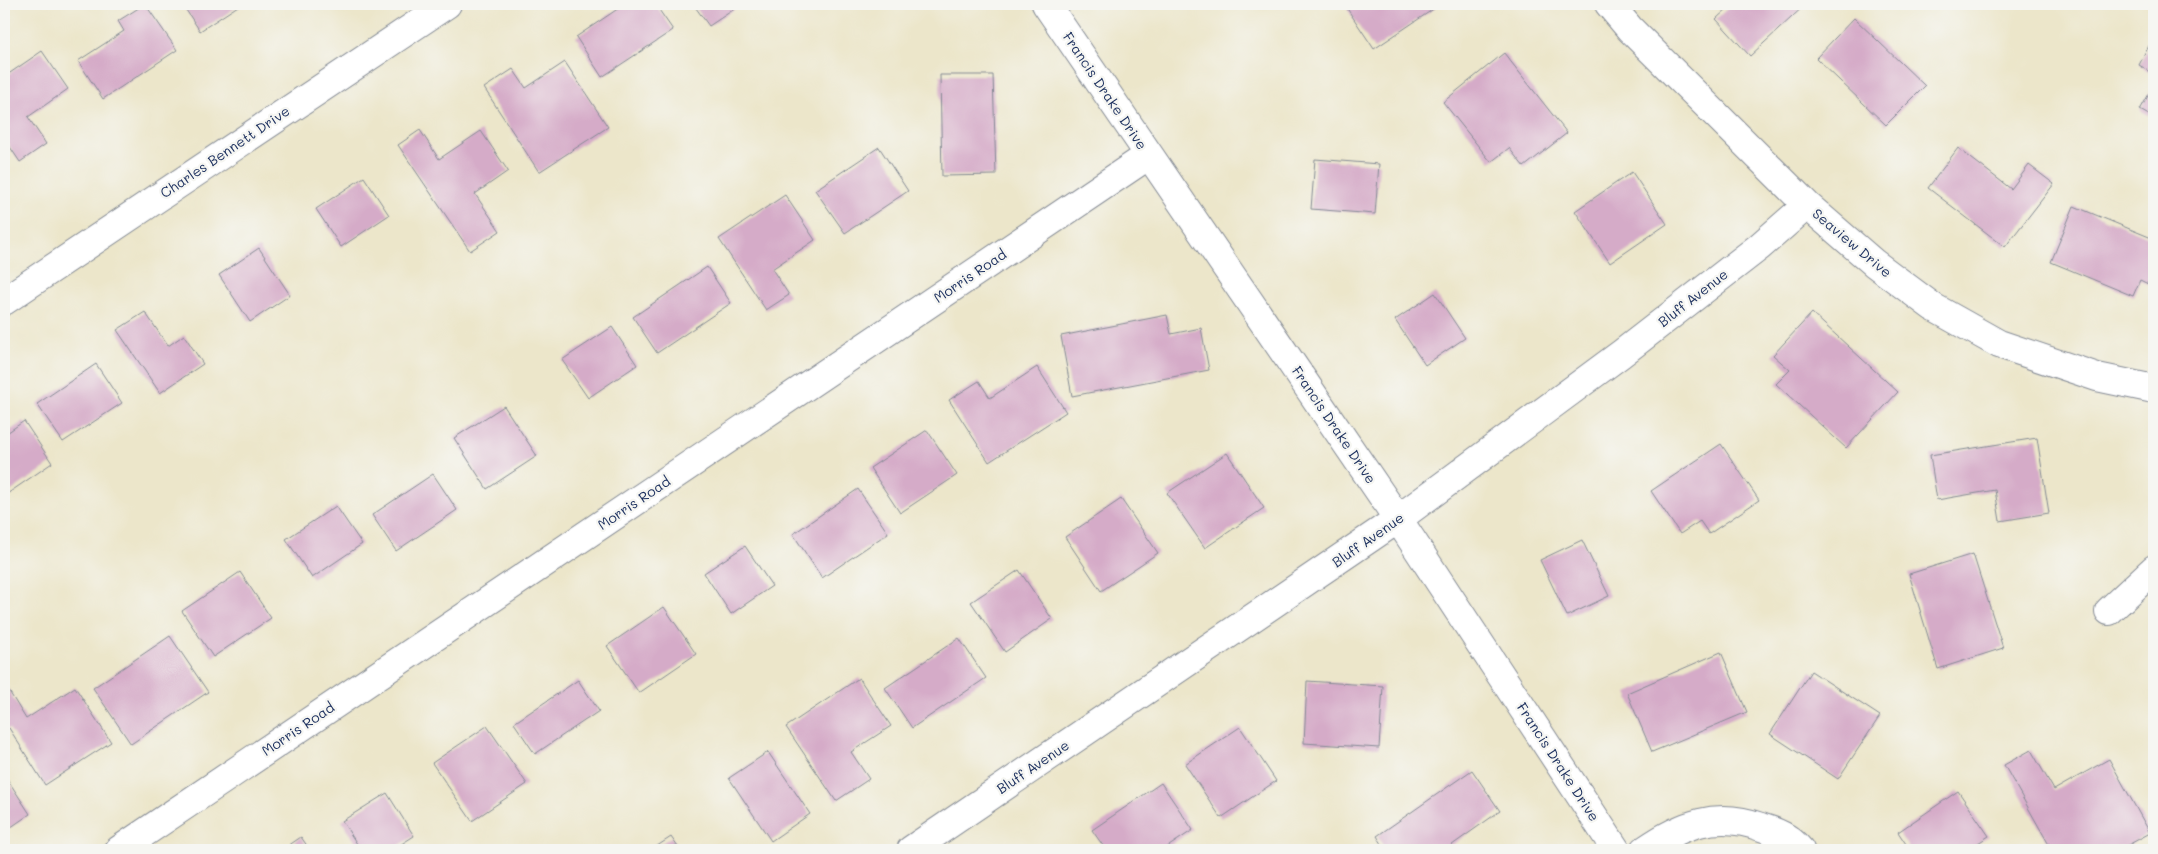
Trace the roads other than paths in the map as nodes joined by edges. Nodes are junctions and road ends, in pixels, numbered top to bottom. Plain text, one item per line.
1 (1046, 4) edge
2 (1609, 4) edge
3 (438, 6) edge
4 (1149, 155) junction
5 (1807, 205) junction
6 (4, 301) edge
7 (2154, 389) edge
8 (1398, 519) junction
9 (2154, 569) edge
10 (2109, 611) dead end
11 (119, 850) edge
12 (911, 850) edge
13 (1616, 850) edge
14 (1645, 850) edge
15 (1800, 850) edge

1 - 4 street, Francis Drake Drive
2 - 5 street, Seaview Drive
3 - 6 street, Charles Bennett Drive
4 - 8 street, Francis Drake Drive
4 - 11 street, Morris Road
5 - 7 street, Seaview Drive
5 - 8 street, Bluff Avenue
8 - 12 street, Bluff Avenue
8 - 13 street, Francis Drake Drive
9 - 10 street
14 - 15 street

